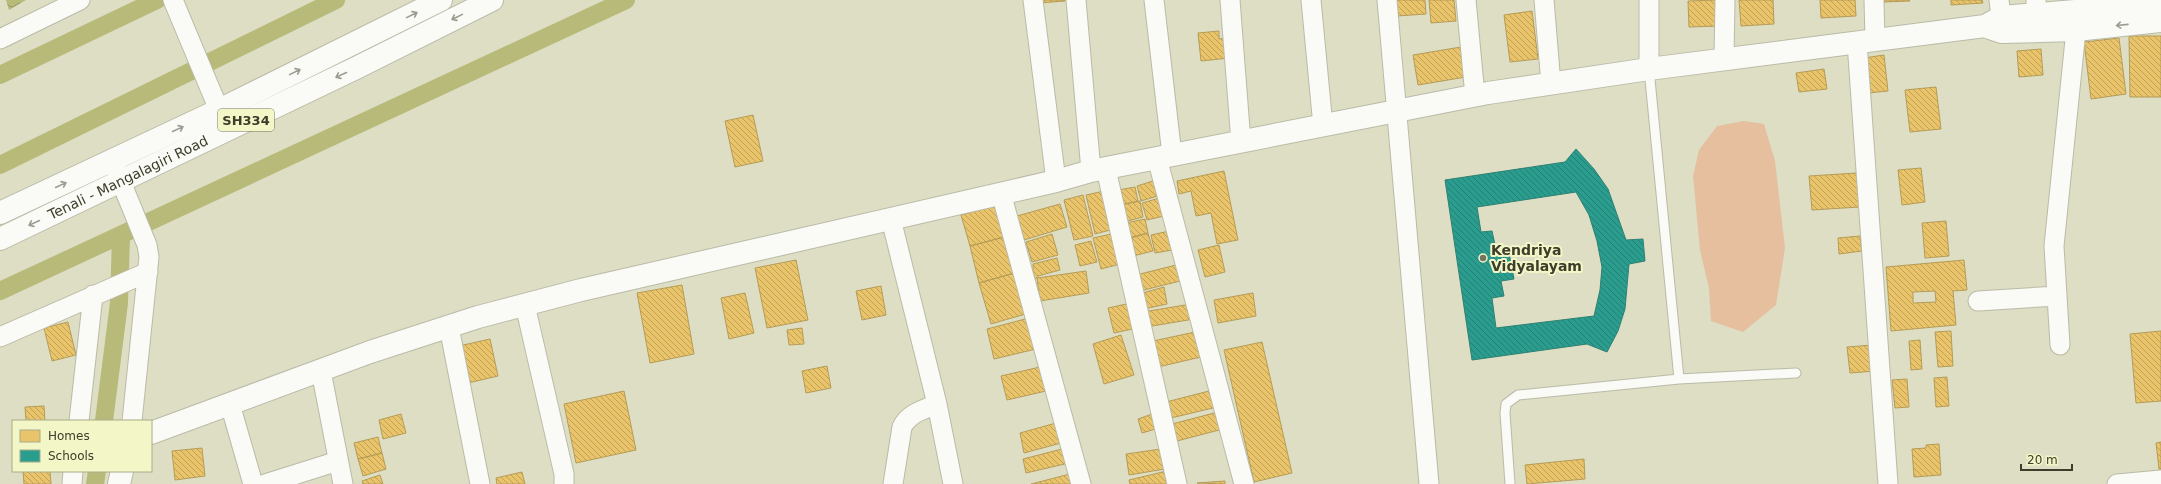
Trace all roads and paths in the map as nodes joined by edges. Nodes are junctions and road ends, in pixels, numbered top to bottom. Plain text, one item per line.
1 (80, 0) edge
2 (172, 0) edge
3 (441, 0) edge
4 (492, 0) edge
5 (1034, 0) edge
6 (1076, 0) edge
7 (1154, 0) edge
8 (1230, 0) edge
9 (1311, 0) edge
10 (1387, 0) edge
11 (1466, 0) edge
12 (1544, 0) edge
13 (1649, 0) edge
14 (1725, 0) edge
15 (1874, 0) edge
16 (2111, 4) edge
17 (2161, 4) edge
18 (2036, 7) edge
19 (1995, 14) edge
20 (2161, 21) edge
21 (2076, 30) junction
22 (0, 39) edge
23 (1866, 41) junction
24 (1724, 60) junction
25 (1649, 69) junction
26 (1551, 84) junction
27 (1475, 96) junction
28 (218, 110) junction
29 (1398, 111) junction
30 (1323, 126) junction
31 (1241, 142) junction
32 (1164, 157) junction
33 (112, 160) junction
34 (1098, 170) junction
35 (1056, 181) junction
36 (124, 190) junction
37 (1001, 193) junction
38 (0, 213) edge
39 (891, 219) junction
40 (0, 239) edge
41 (147, 272) junction
42 (94, 295) junction
43 (2056, 296) junction
44 (1978, 301) dead end
45 (525, 305) junction
46 (449, 327) junction
47 (0, 337) edge
48 (2060, 345) dead end
49 (320, 371) junction
50 (1796, 373) dead end
51 (1679, 379) junction
52 (230, 404) junction
53 (937, 404) junction
54 (79, 420) edge
55 (132, 420) edge
56 (152, 433) edge
57 (338, 461) junction
58 (73, 472) edge
59 (122, 472) edge
60 (2161, 480) edge
61 (72, 484) edge
62 (120, 484) edge
63 (253, 484) edge
64 (265, 484) edge
65 (343, 484) edge
66 (480, 484) edge
67 (564, 484) edge
68 (893, 484) edge
69 (953, 484) edge
70 (1082, 484) edge
71 (1177, 484) edge
72 (1244, 484) edge
73 (1429, 484) edge
74 (1510, 484) edge
75 (1888, 484) edge
76 (2117, 484) edge

1 - 22 street
2 - 28 street
28 -> 3 main road, SH334
4 -> 36 main road, Tenali - Mangalagiri Road / SH334
5 - 35 street
6 - 34 street
7 - 32 street
8 - 31 street
9 - 30 street
10 - 29 street
11 - 27 street
12 - 26 street
13 - 25 street
14 - 24 street
15 - 23 street
16 - 17 main road
16 - 18 main road
18 - 19 main road
19 - 21 main road
19 - 23 main road
20 -> 21 main road
21 - 43 street
23 - 24 main road
23 - 75 street
24 - 25 main road
25 - 26 main road
25 - 51 lane
26 - 27 main road
27 - 29 main road
33 -> 28 main road, SH334
29 - 30 main road
29 - 73 street
30 - 31 main road
31 - 32 main road
32 - 34 main road
32 - 72 street
33 - 36 street
38 -> 33 main road, SH334
34 - 35 main road
34 - 71 street
35 - 37 main road
36 -> 40 main road, Tenali - Mangalagiri Road / SH334
36 - 41 street
37 - 39 main road
37 - 70 street
39 - 45 main road
39 - 53 street
41 - 42 street
41 - 55 street
42 - 47 street
42 - 54 street
43 - 44 street
43 - 48 street
45 - 46 main road
45 - 67 street
46 - 49 main road
46 - 66 street
49 - 52 main road
49 - 57 street
50 - 51 lane
51 - 74 lane
52 - 56 main road
52 - 63 street
53 - 68 street
53 - 69 street
57 - 64 street
57 - 65 street
58 - 61 street
59 - 62 main road
60 - 76 street

